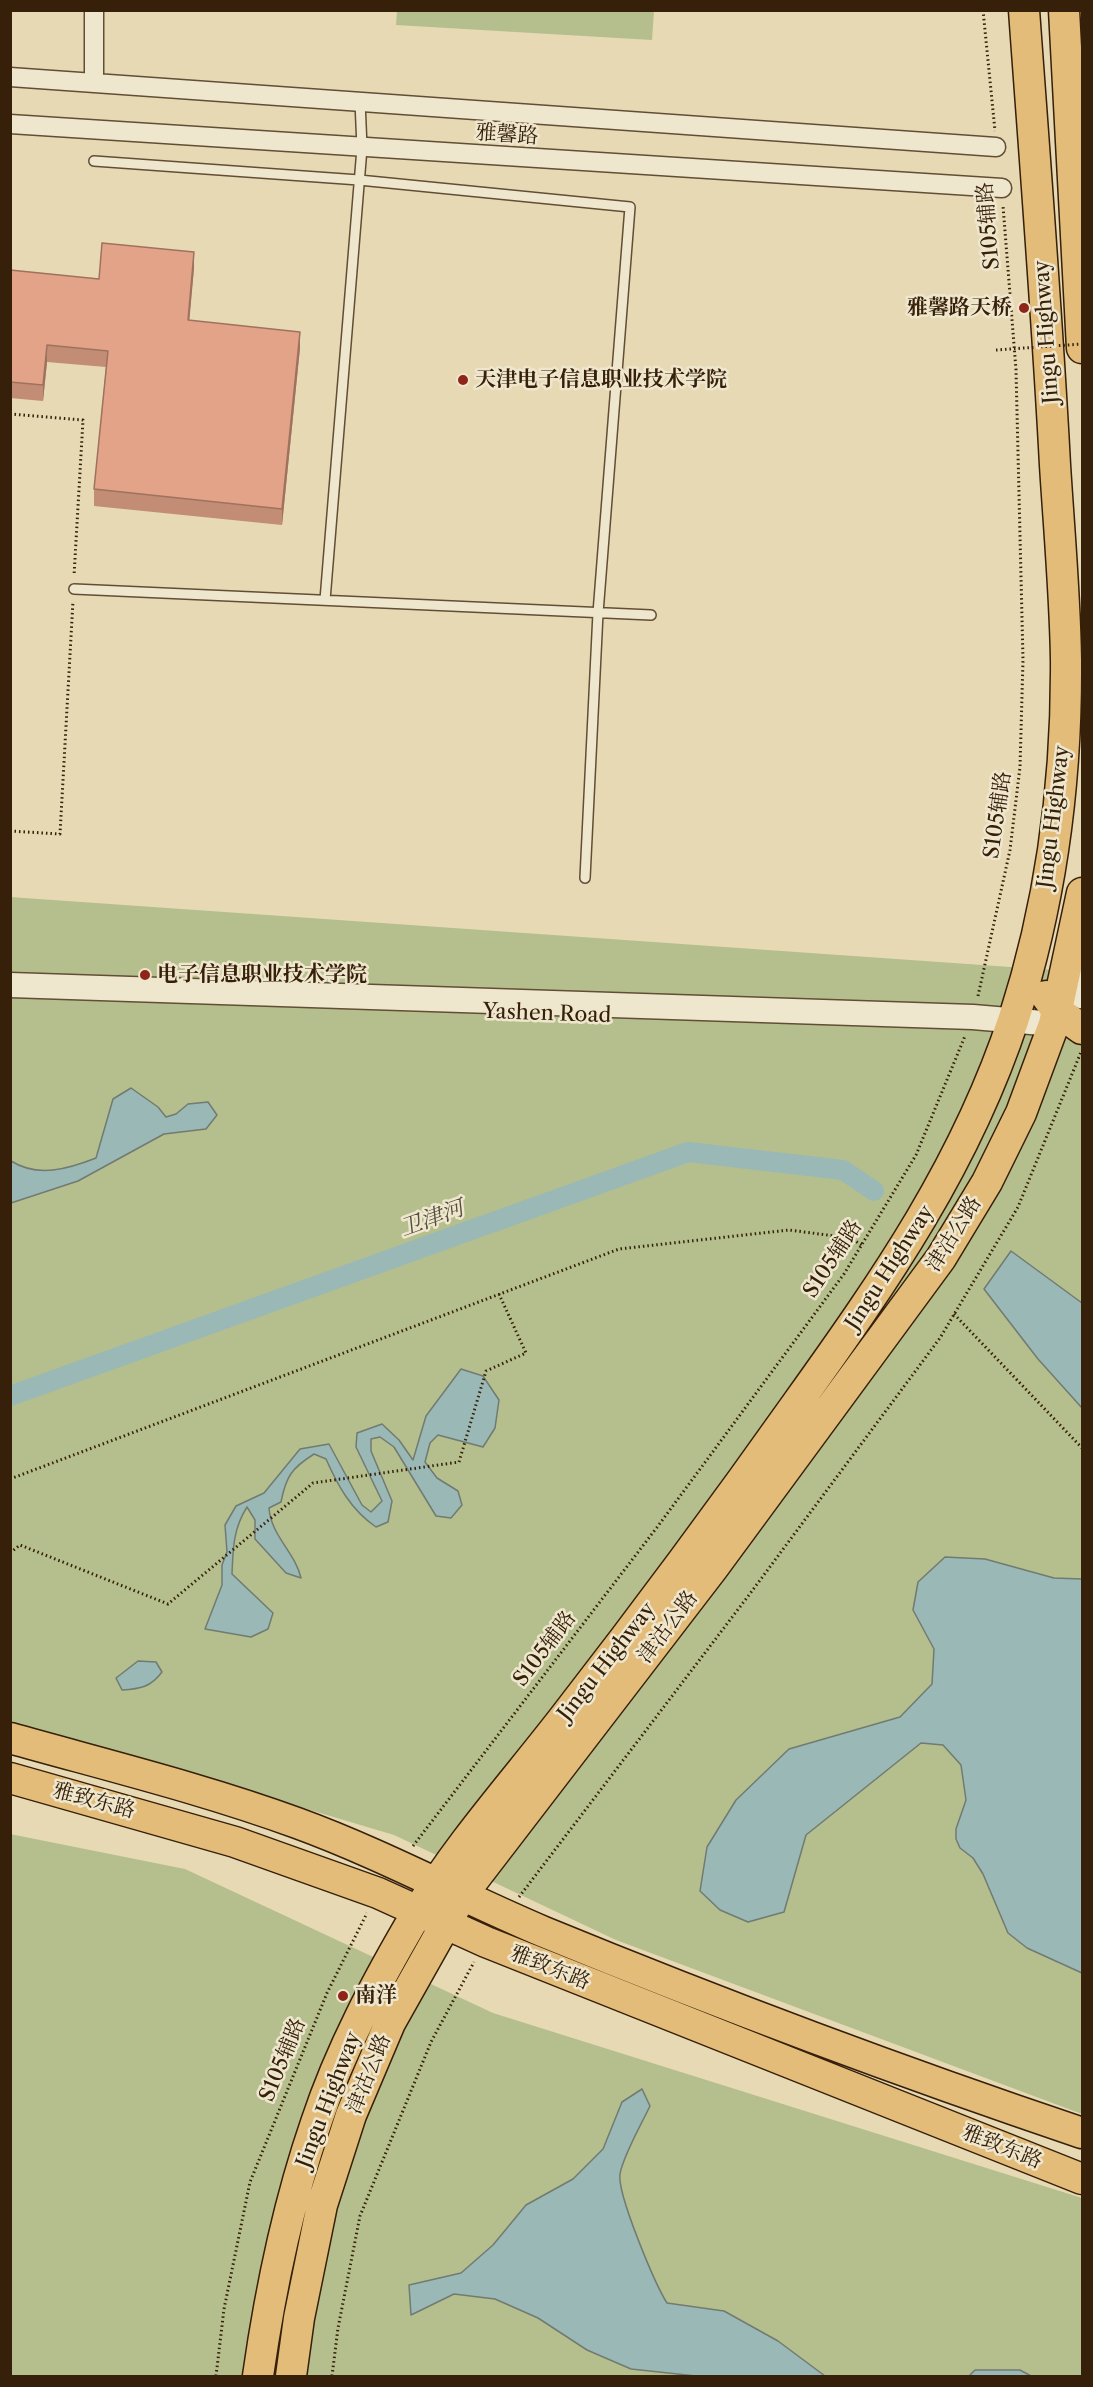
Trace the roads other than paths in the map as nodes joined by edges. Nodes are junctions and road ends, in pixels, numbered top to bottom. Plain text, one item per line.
1 (94, 10) edge
2 (1024, 10) edge
3 (1064, 10) edge
4 (10, 77) edge
5 (94, 82) junction
6 (360, 101) junction
7 (10, 124) edge
8 (996, 147) road end
9 (362, 148) junction
10 (94, 161) dead end
11 (359, 180) junction
12 (1002, 189) road end
13 (1083, 348) edge
14 (74, 589) road end
15 (325, 600) junction
16 (598, 613) junction
17 (651, 615) dead end
18 (585, 878) dead end
19 (1083, 893) edge
20 (1035, 946) junction
21 (1070, 954) junction
22 (10, 985) edge
23 (1083, 995) edge
24 (10, 997) edge
25 (970, 1024) junction
26 (1011, 1027) junction
27 (1071, 1030) edge
28 (10, 1738) edge
29 (10, 1778) edge
30 (449, 1889) junction
31 (431, 1917) junction
32 (1083, 2133) edge
33 (1083, 2179) edge
34 (258, 2376) edge
35 (291, 2376) edge

1 - 5 street
2 - 20 main road, Jingu Highway
3 - 13 main road
4 - 5 street, 雅馨路
5 - 6 street, 雅馨路
6 - 8 street, 雅馨路
6 - 9 lane
7 - 9 street, 雅馨路
9 - 11 lane
9 - 12 street, 雅馨路
10 - 11 lane
11 - 15 lane
11 - 16 lane
14 - 15 lane
15 - 16 lane
16 - 17 lane
16 - 18 lane
19 - 21 main road, 津沽公路
20 - 26 main road, Jingu Highway
20 - 27 main road
21 - 23 main road
21 - 27 main road, 津沽公路
22 - 25 street, Yashen Road
24 - 25 street, Yashen Road
25 - 26 street, Yashen Road
26 - 27 street, Yashen Road
26 - 30 main road, Jingu Highway
27 - 30 main road, 津沽公路
28 - 30 main road, 雅致东路
29 - 31 main road, 雅致东路
30 - 31 main road, Jingu Highway
30 - 32 main road, 雅致东路
31 - 33 main road, 雅致东路
31 - 34 main road, Jingu Highway
31 - 35 main road, 津沽公路

